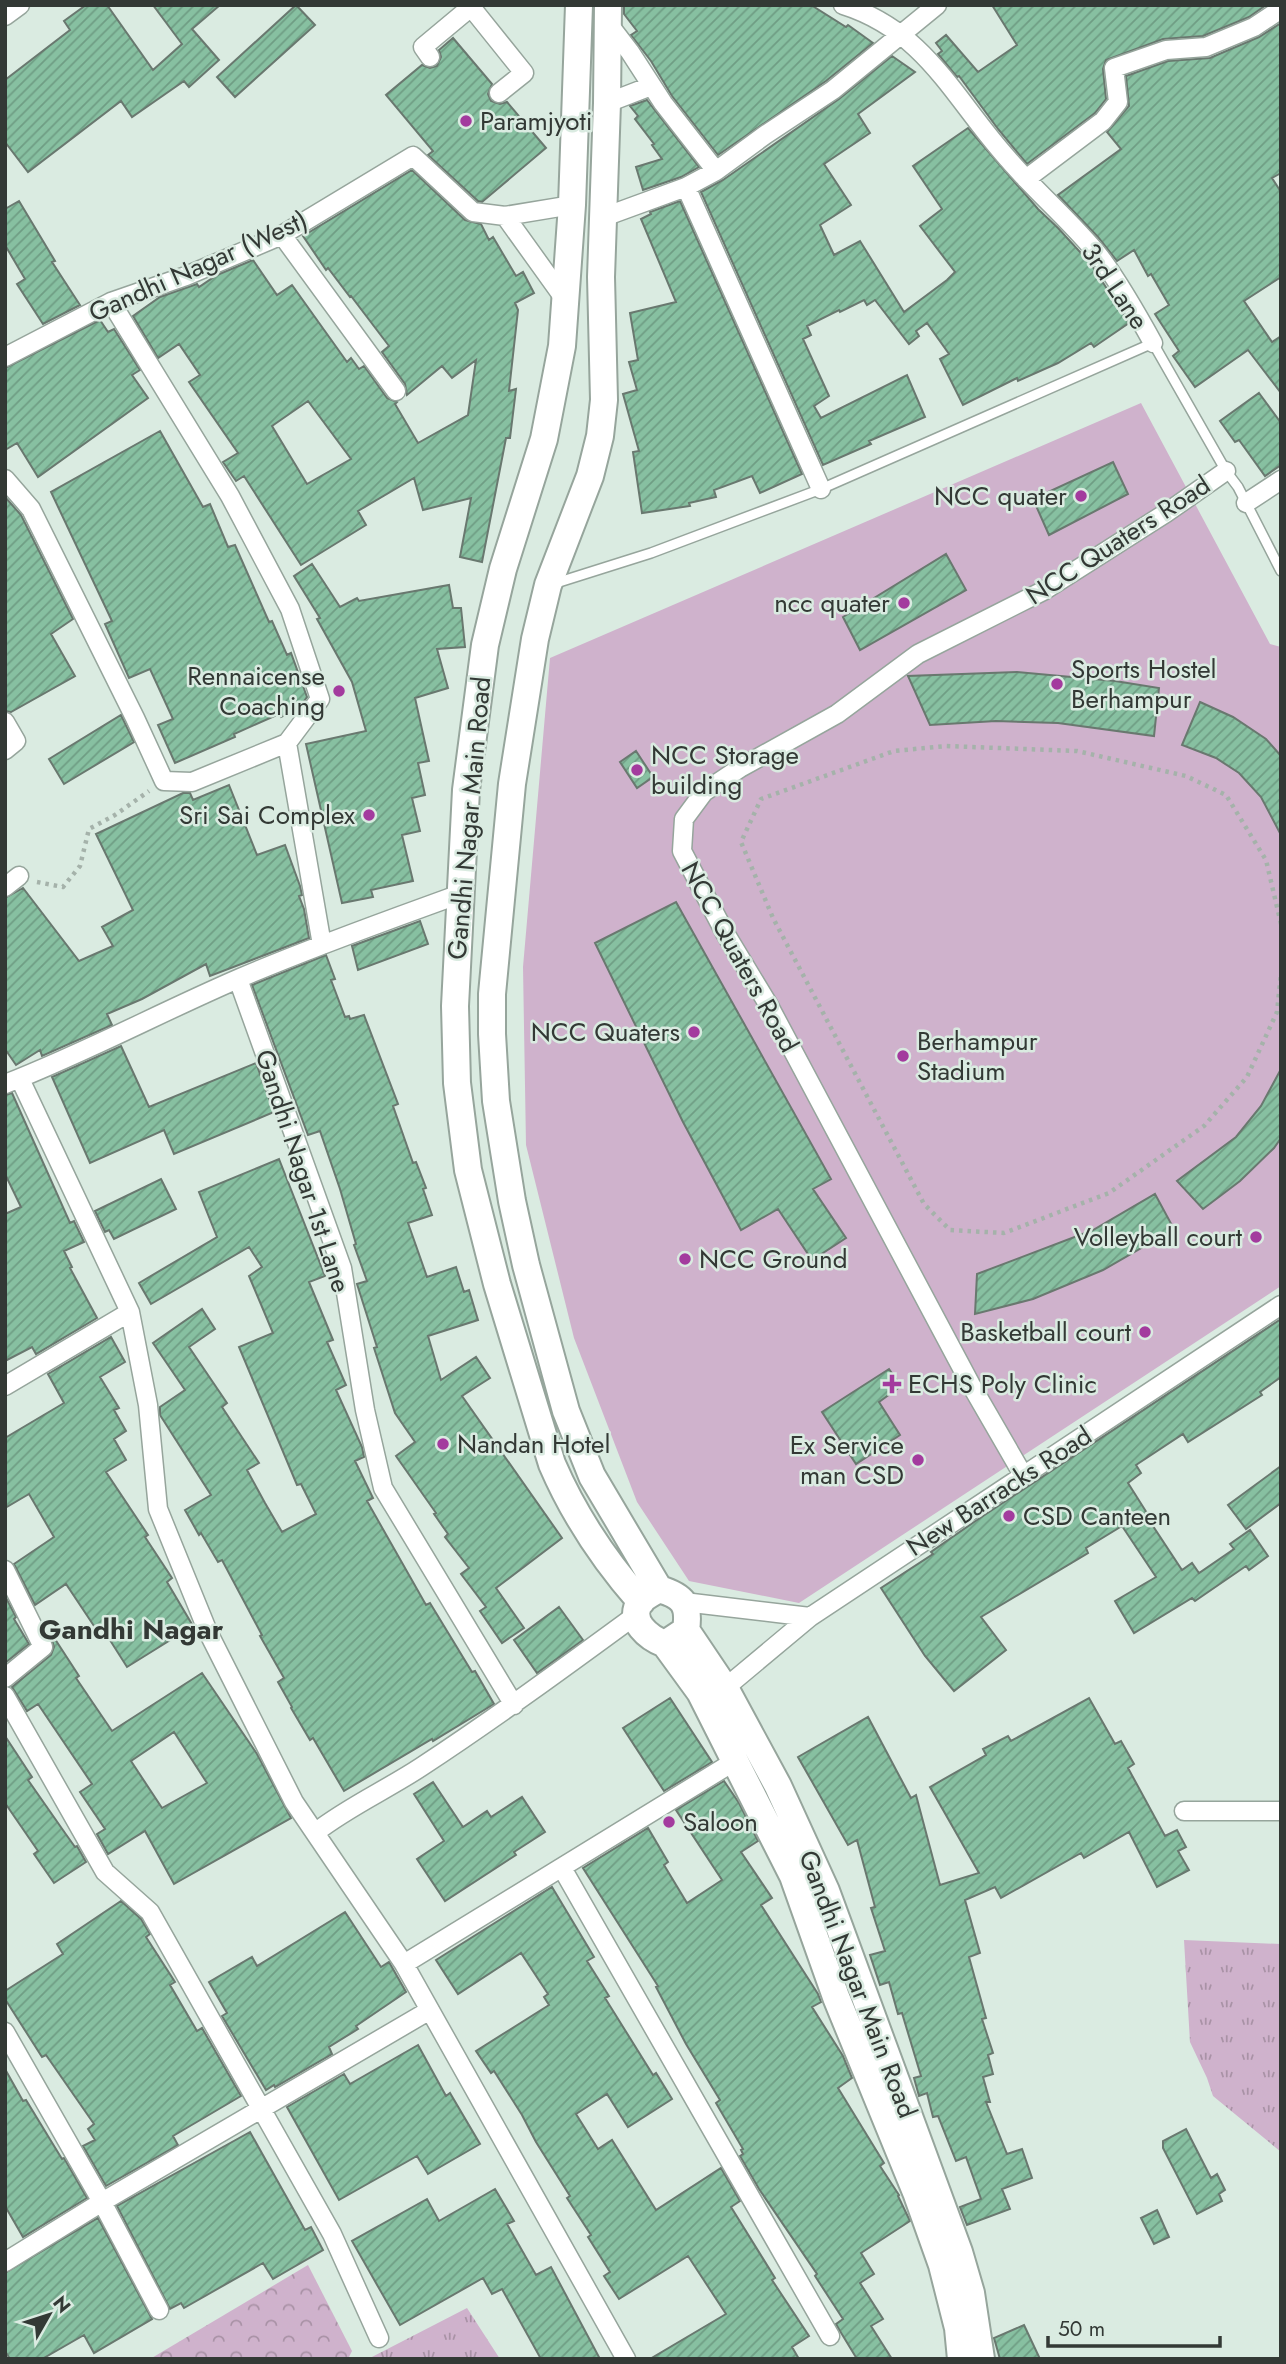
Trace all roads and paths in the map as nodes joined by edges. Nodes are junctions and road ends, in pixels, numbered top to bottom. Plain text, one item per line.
1 (20, 5) edge
2 (579, 5) edge
3 (843, 5) edge
4 (937, 5) edge
5 (1281, 9) edge
6 (607, 13) edge
7 (5, 16) edge
8 (903, 34) junction
9 (430, 57) dead end
10 (651, 86) junction
11 (499, 93) dead end
12 (607, 103) junction
13 (716, 171) junction
14 (1026, 179) junction
15 (686, 187) junction
16 (572, 205) junction
17 (505, 216) junction
18 (604, 217) junction
19 (282, 235) junction
20 (111, 302) junction
21 (567, 302) junction
22 (1153, 344) junction
23 (5, 357) edge
24 (396, 391) dead end
25 (1226, 471) junction
26 (5, 479) edge
27 (1281, 480) edge
28 (821, 489) junction
29 (1246, 503) junction
30 (1281, 571) edge
31 (548, 585) junction
32 (5, 722) edge
33 (287, 743) junction
34 (5, 750) edge
35 (164, 781) junction
36 (12, 881) edge
37 (460, 894) junction
38 (1281, 924) edge
39 (322, 945) junction
40 (1281, 974) edge
41 (238, 979) junction
42 (13, 1082) edge
43 (1281, 1305) edge
44 (130, 1312) junction
45 (5, 1386) edge
46 (1023, 1475) junction
47 (5, 1570) edge
48 (645, 1602) junction
49 (684, 1602) junction
50 (810, 1616) junction
51 (676, 1637) junction
52 (5, 1678) edge
53 (725, 1688) junction
54 (5, 1696) edge
55 (514, 1705) junction
56 (735, 1761) junction
57 (1184, 1811) dead end
58 (1281, 1811) edge
59 (316, 1832) junction
60 (562, 1868) junction
61 (404, 1964) junction
62 (430, 2010) junction
63 (5, 2032) edge
64 (263, 2109) junction
65 (102, 2202) junction
66 (5, 2262) edge
67 (159, 2310) dead end
68 (830, 2336) dead end
69 (379, 2338) dead end
70 (626, 2359) edge
71 (961, 2359) edge
72 (981, 2359) edge

1 - 7 street
2 - 16 street, Gandhi Nagar Main Road
3 - 8 street, 3rd Lane
4 - 8 street
5 - 14 street
6 - 10 street
6 - 12 street, Gandhi Nagar Main Road
8 - 13 street
8 - 14 street, 3rd Lane
9 - 11 street
10 - 12 street
10 - 13 street
12 - 18 street, Gandhi Nagar Main Road
13 - 15 street
14 - 22 street, 3rd Lane
15 - 18 street
15 - 28 street
16 - 17 street, Gandhi Nagar (West)
16 - 21 street, Gandhi Nagar Main Road
17 - 19 street, Gandhi Nagar (West)
17 - 21 street
18 - 31 street, Gandhi Nagar Main Road
19 - 20 street, Gandhi Nagar (West)
19 - 24 street
20 - 23 street, Gandhi Nagar (West)
20 - 33 street
21 - 37 street, Gandhi Nagar Main Road
22 - 25 lane, 3rd Lane
22 - 28 lane
25 - 29 lane, 3rd Lane
25 - 46 street, NCC Quaters Road
26 - 35 street
27 - 29 street
28 - 31 lane
29 - 30 lane, 3rd Lane
31 - 48 street, Gandhi Nagar Main Road
32 - 34 street
33 - 35 street
33 - 39 street
35 - 36 path
37 - 39 street
37 - 48 street, Gandhi Nagar Main Road
38 - 40 path
39 - 41 street
41 - 42 street
41 - 55 street, Gandhi Nagar 1st Lane
42 - 44 street
43 - 46 street, New Barracks Road
44 - 45 street
44 - 59 street
46 - 50 street, New Barracks Road
47 - 52 street
48 - 49 street
48 - 51 street
48 - 55 street
49 - 50 street
49 - 51 street
50 - 53 street, New Barracks Road
51 - 53 street, Gandhi Nagar Main Road
51 - 56 street, Gandhi Nagar Main Road
53 - 72 street, Gandhi Nagar Main Road
54 - 64 street
55 - 59 street
56 - 60 street
56 - 71 street, Gandhi Nagar Main Road
57 - 58 street
59 - 61 street
60 - 61 street
60 - 68 street
61 - 62 street
62 - 64 street
62 - 70 street
63 - 65 street
64 - 65 street
64 - 69 street
65 - 66 street
65 - 67 street

